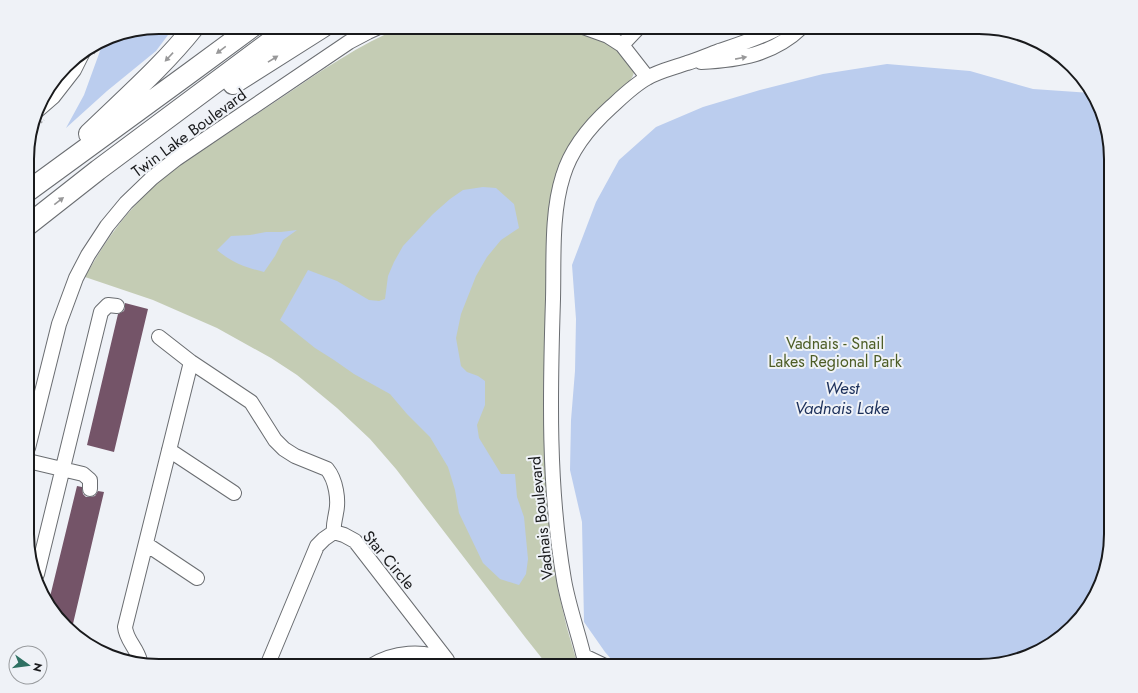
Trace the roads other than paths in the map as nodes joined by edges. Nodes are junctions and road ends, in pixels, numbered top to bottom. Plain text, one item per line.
1 (188, 34) edge
2 (242, 34) edge
3 (281, 34) edge
4 (312, 34) edge
5 (364, 34) edge
6 (599, 34) edge
7 (632, 34) edge
8 (768, 34) edge
9 (795, 34) edge
10 (622, 45) junction
11 (688, 63) junction
12 (76, 66) edge
13 (648, 77) junction
14 (49, 99) edge
15 (98, 170) junction
16 (34, 181) edge
17 (34, 187) edge
18 (34, 220) edge
19 (117, 306) dead end
20 (159, 337) dead end
21 (192, 362) junction
22 (34, 424) edge
23 (169, 450) junction
24 (34, 463) edge
25 (62, 469) junction
26 (90, 489) dead end
27 (234, 493) dead end
28 (334, 532) junction
29 (146, 544) junction
30 (39, 567) edge
31 (197, 578) dead end
32 (139, 657) edge
33 (270, 659) edge
34 (386, 659) edge
35 (439, 659) edge
36 (446, 659) edge
37 (584, 659) edge

1 -> 16 highway
2 -> 17 highway
3 - 15 highway
15 -> 4 highway
5 - 22 street, Twin Lake Boulevard
6 - 10 street
7 - 10 street
8 - 11 street
11 -> 9 street
10 - 13 street
11 - 13 street, Vadnais Boulevard
12 - 14 street
13 - 37 street, Vadnais Boulevard
18 -> 15 highway
19 - 25 street
20 - 21 street
21 - 23 street
21 - 28 street
23 - 27 street
23 - 29 street
24 - 25 street
25 - 26 street
25 - 30 street
28 - 33 street
28 - 36 street, Star Circle
29 - 31 street
29 - 32 street
34 - 35 street

